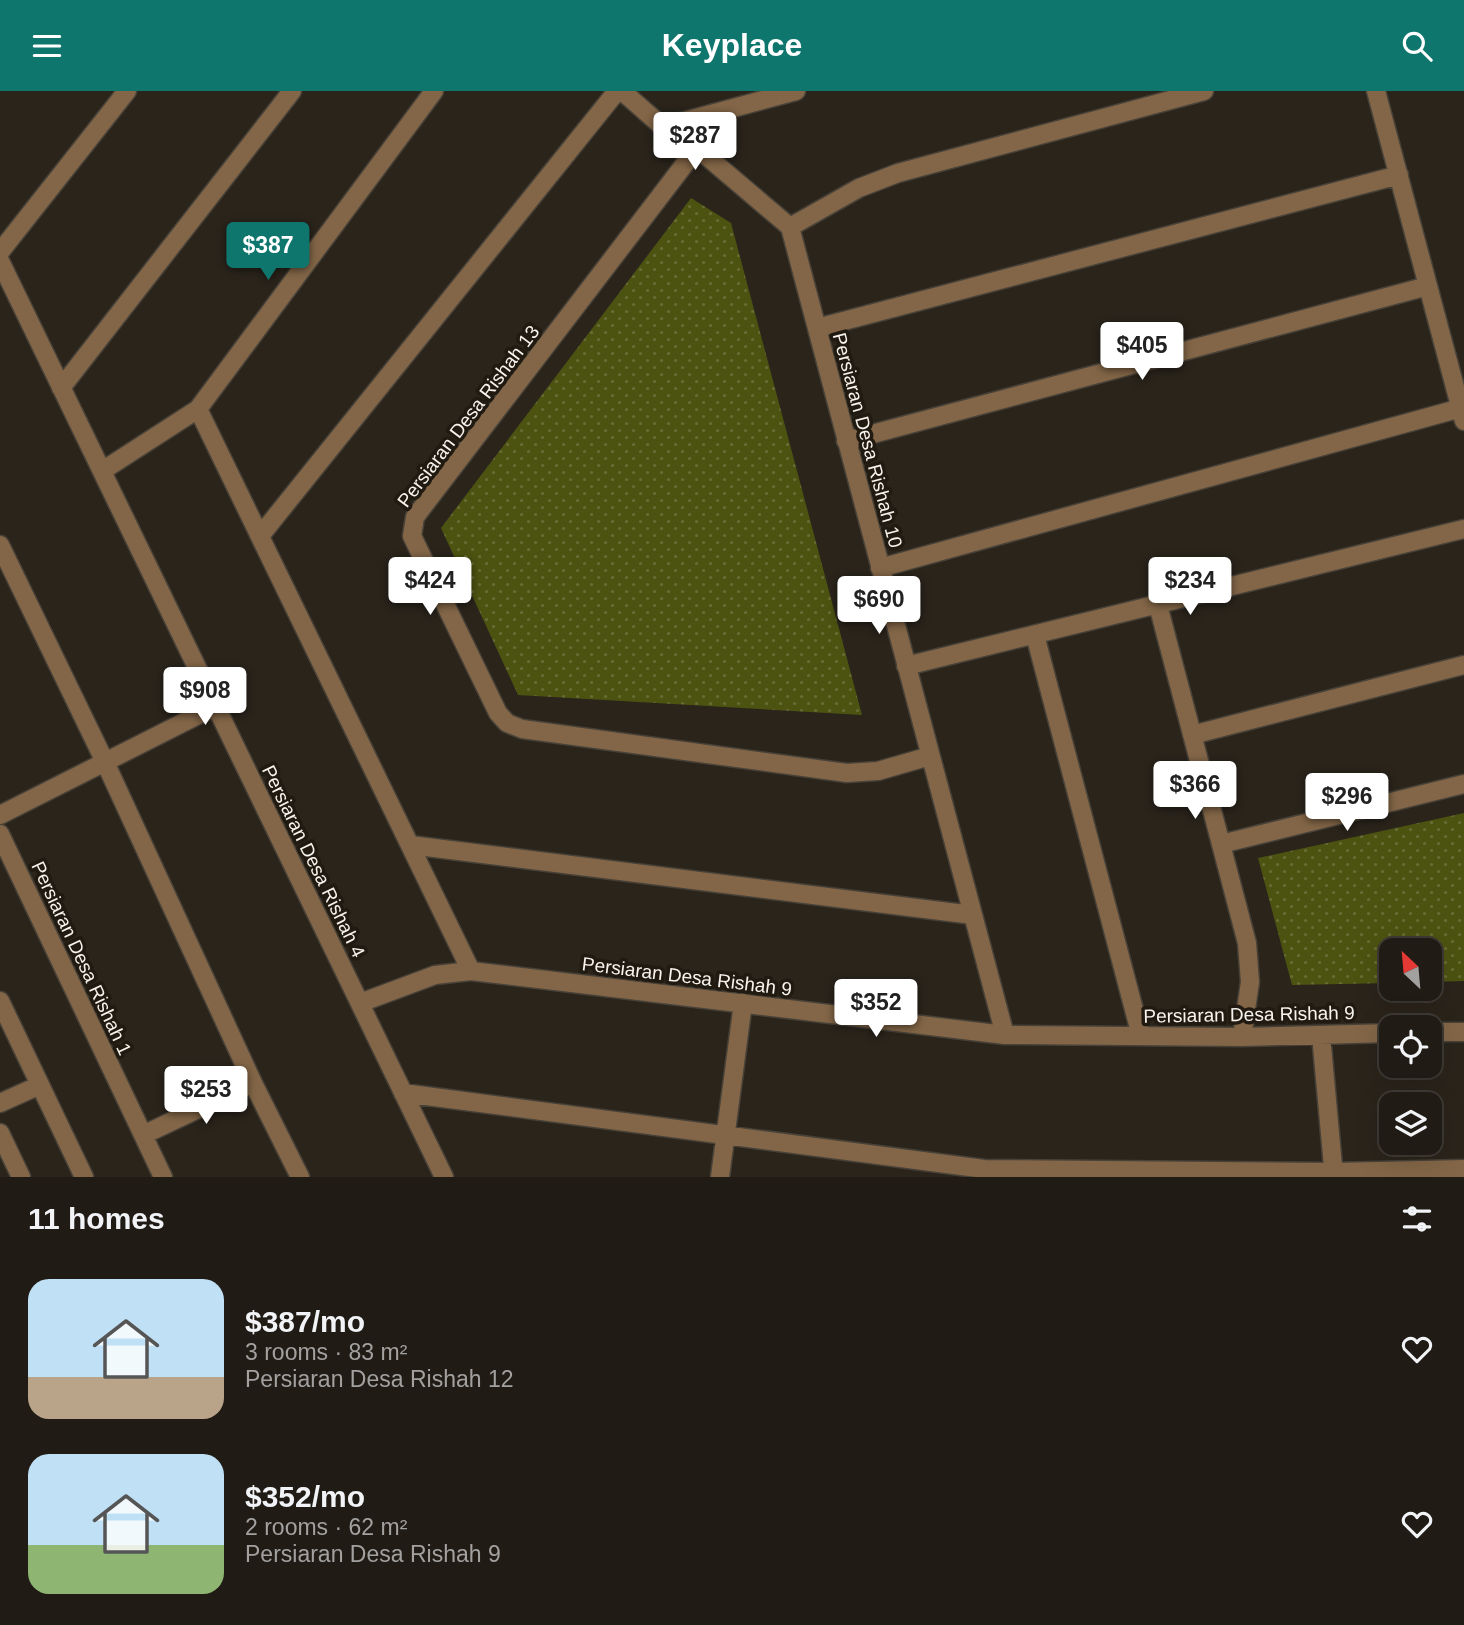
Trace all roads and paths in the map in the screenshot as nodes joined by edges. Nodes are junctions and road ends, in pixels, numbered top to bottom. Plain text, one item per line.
1 (127, 91) edge
2 (292, 91) edge
3 (434, 91) edge
4 (617, 91) edge
5 (622, 91) edge
6 (796, 91) edge
7 (1204, 91) edge
8 (1376, 91) edge
9 (1148, 98) edge
10 (663, 127) junction
11 (697, 148) junction
12 (1399, 175) junction
13 (790, 227) junction
14 (0, 252) edge
15 (0, 261) edge
16 (1428, 286) junction
17 (817, 328) junction
18 (61, 388) junction
19 (198, 409) junction
20 (1462, 415) edge
21 (846, 441) junction
22 (102, 471) junction
23 (1464, 529) edge
24 (260, 536) junction
25 (0, 545) edge
26 (880, 568) junction
27 (1158, 605) junction
28 (1035, 635) junction
29 (1464, 665) edge
30 (906, 666) junction
31 (216, 706) junction
32 (1192, 735) junction
33 (930, 755) junction
34 (105, 762) junction
35 (1464, 784) edge
36 (0, 815) edge
37 (0, 834) edge
38 (1221, 844) junction
39 (410, 845) junction
40 (973, 915) junction
41 (471, 971) junction
42 (0, 1001) edge
43 (360, 1003) junction
44 (743, 1003) junction
45 (1464, 1032) edge
46 (1379, 1033) edge
47 (1442, 1033) edge
48 (1005, 1035) junction
49 (1321, 1035) junction
50 (1141, 1037) junction
51 (1242, 1037) junction
52 (253, 1083) junction
53 (40, 1085) junction
54 (403, 1093) junction
55 (0, 1103) edge
56 (0, 1133) edge
57 (143, 1135) junction
58 (726, 1135) junction
59 (1464, 1169) edge
60 (1334, 1174) edge
61 (21, 1177) edge
62 (83, 1177) edge
63 (163, 1177) edge
64 (300, 1177) edge
65 (444, 1177) edge
66 (720, 1177) edge

1 - 14 street
2 - 18 street
3 - 19 street
4 - 24 street
5 - 10 street
6 - 10 street
7 - 9 street
8 - 12 street
9 - 13 street
10 - 11 street
11 - 13 street
11 - 33 street, Persiaran Desa Rishah 13
12 - 16 street
12 - 17 street
13 - 17 street, Persiaran Desa Rishah 10
15 - 18 street, Persiaran Desa Rishah 4
16 - 20 street
16 - 21 street
17 - 21 street, Persiaran Desa Rishah 10
18 - 22 street, Persiaran Desa Rishah 4
19 - 22 street
19 - 24 street
20 - 26 street
21 - 26 street, Persiaran Desa Rishah 10
22 - 31 street, Persiaran Desa Rishah 4
23 - 27 street
24 - 39 street
25 - 34 street
26 - 30 street, Persiaran Desa Rishah 10
27 - 28 street
27 - 32 street
28 - 30 street
28 - 50 street
29 - 32 street
30 - 33 street, Persiaran Desa Rishah 10
31 - 34 street
31 - 43 street, Persiaran Desa Rishah 4
32 - 38 street
33 - 40 street, Persiaran Desa Rishah 10
34 - 36 street
34 - 52 street
35 - 38 street
37 - 57 street, Persiaran Desa Rishah 1
38 - 51 street
39 - 40 street
39 - 41 street
40 - 48 street, Persiaran Desa Rishah 10
41 - 43 street, Persiaran Desa Rishah 9
41 - 44 street, Persiaran Desa Rishah 9
42 - 53 street
43 - 54 street, Persiaran Desa Rishah 4
44 - 48 street, Persiaran Desa Rishah 9
44 - 58 street
45 - 47 street
46 - 49 street, Persiaran Desa Rishah 9
48 - 50 street, Persiaran Desa Rishah 9
49 - 51 street, Persiaran Desa Rishah 9
49 - 60 street
50 - 51 street, Persiaran Desa Rishah 9
52 - 57 street
52 - 64 street
53 - 55 street
53 - 62 street
54 - 58 street
54 - 65 street, Persiaran Desa Rishah 4
56 - 61 street
57 - 63 street, Persiaran Desa Rishah 1
58 - 60 street
58 - 66 street
59 - 60 street

